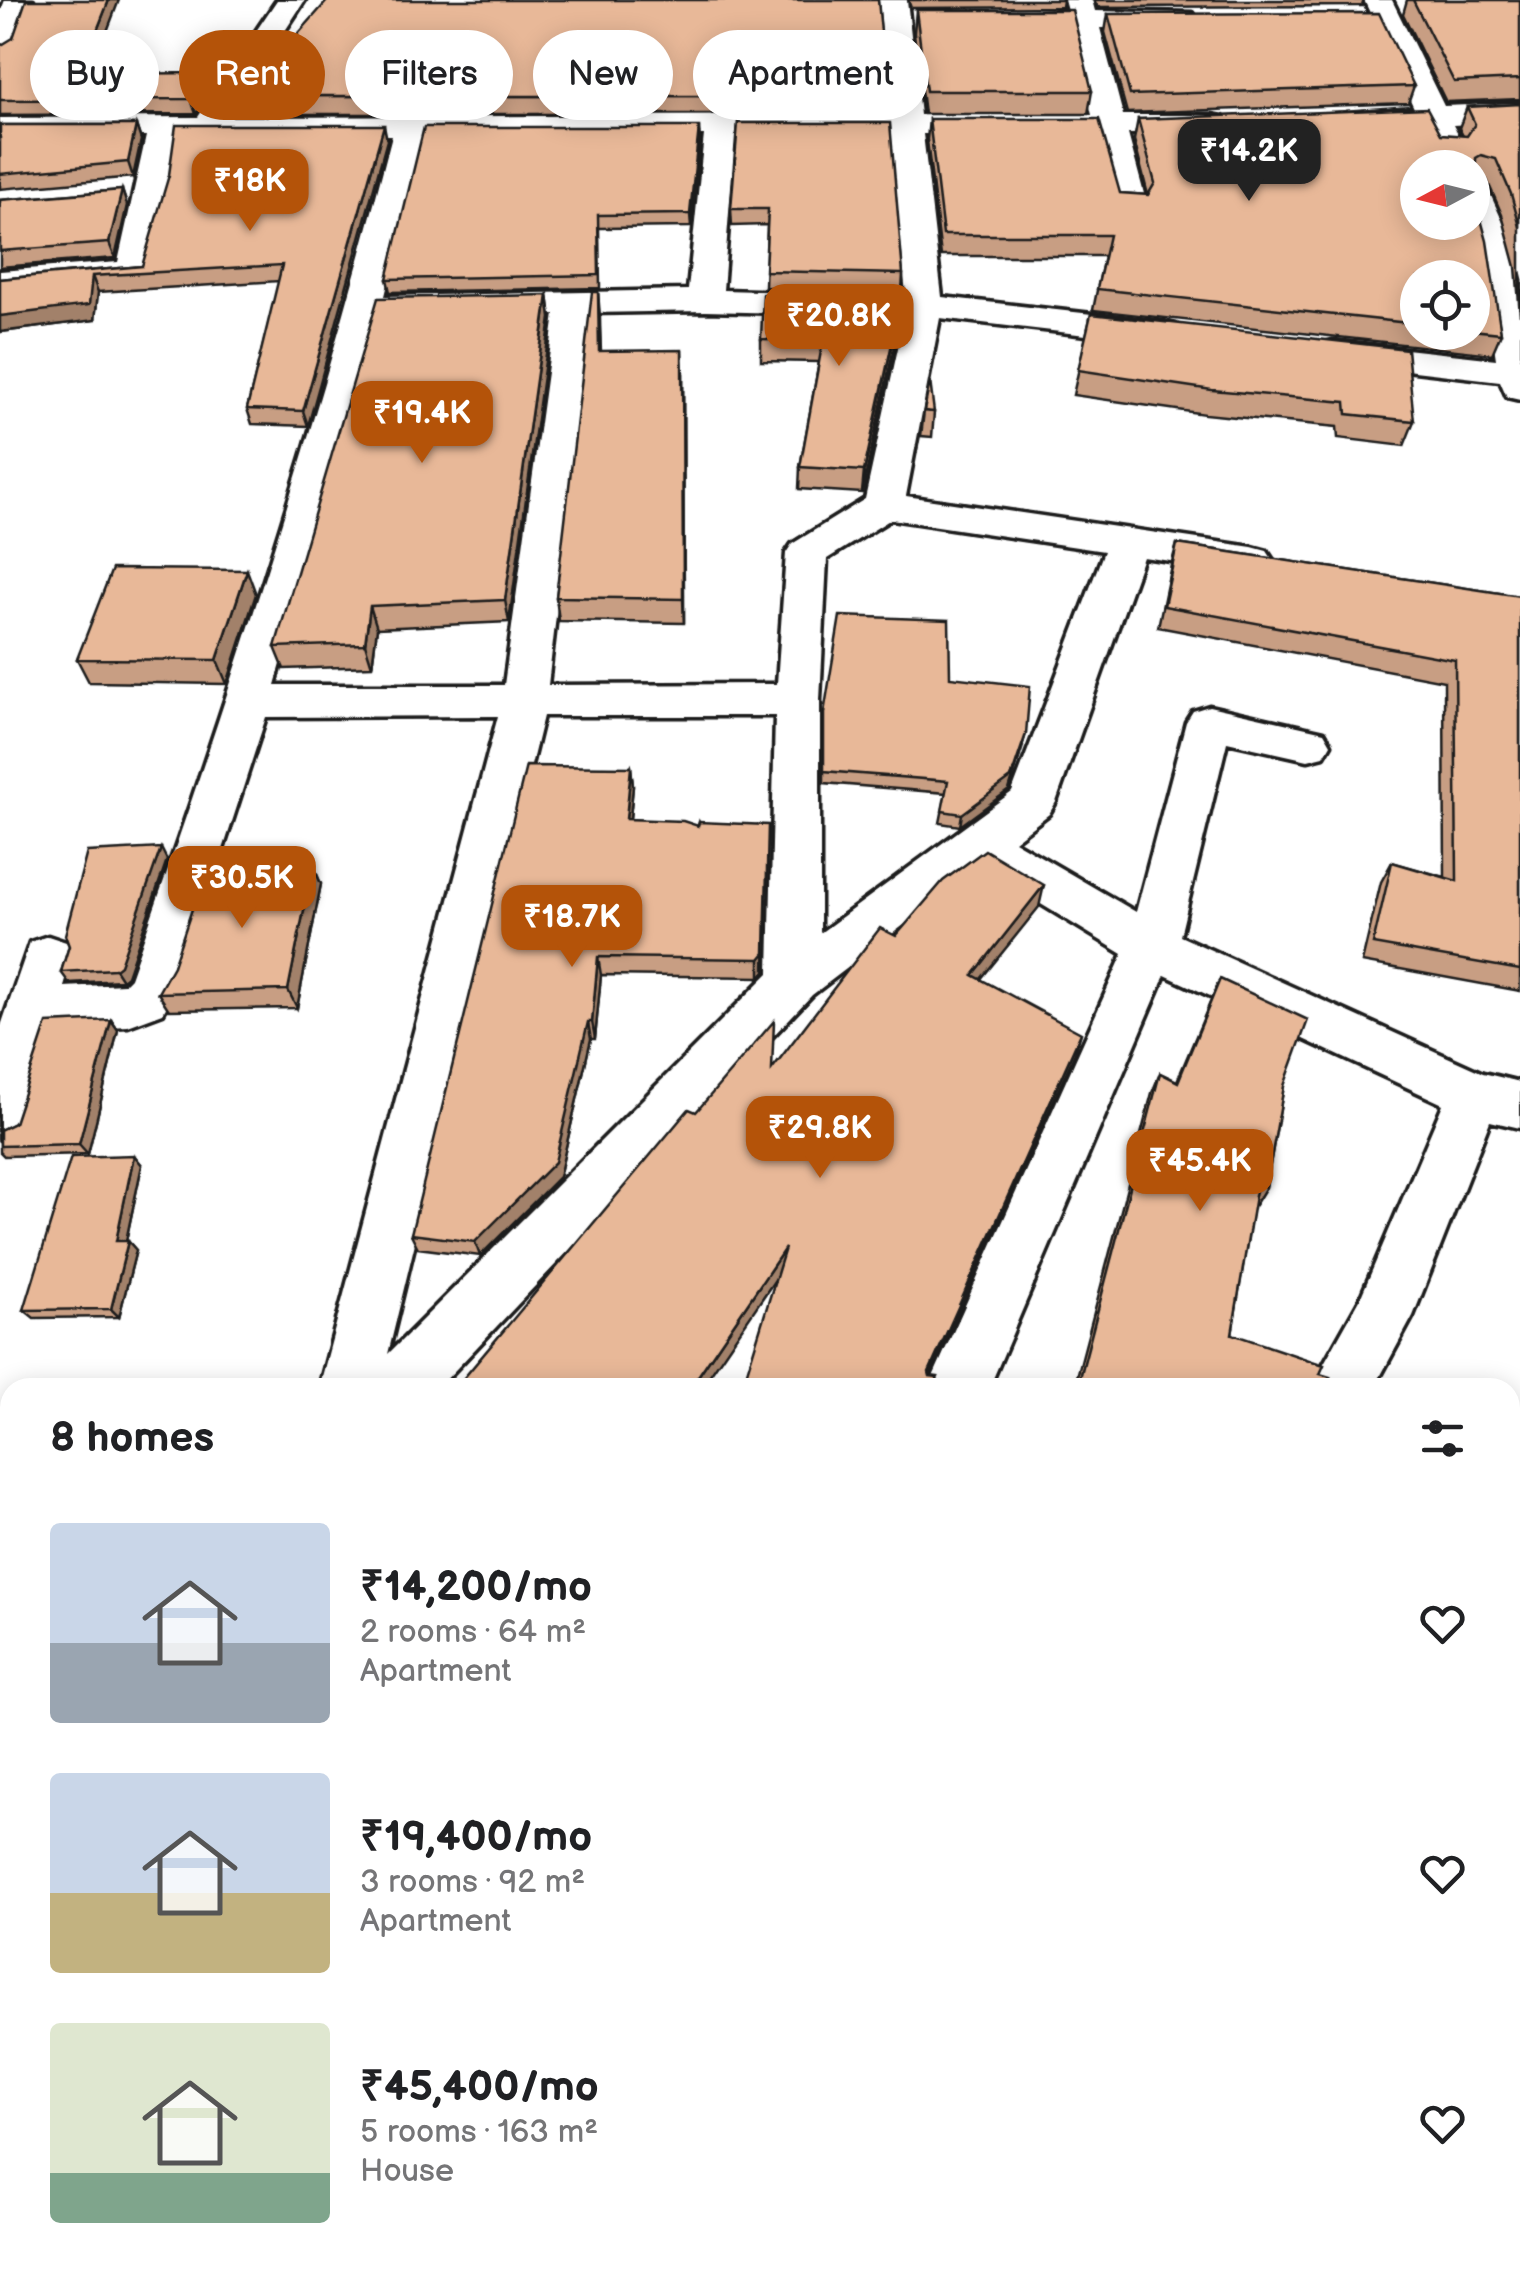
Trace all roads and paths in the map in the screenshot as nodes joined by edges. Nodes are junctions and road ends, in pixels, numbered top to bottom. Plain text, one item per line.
1 (19, 0) edge
2 (291, 0) edge
3 (1415, 2) edge
4 (1381, 7) edge
5 (1080, 10) edge
6 (907, 14) edge
7 (1348, 18) edge
8 (1214, 19) edge
9 (970, 20) edge
10 (0, 51) edge
11 (1520, 112) edge
12 (1432, 118) junction
13 (1319, 121) edge
14 (209, 124) junction
15 (1244, 124) edge
16 (0, 127) edge
17 (164, 127) junction
18 (410, 127) junction
19 (720, 127) junction
20 (906, 127) junction
21 (1112, 127) junction
22 (1450, 150) edge
23 (154, 188) junction
24 (115, 192) edge
25 (1131, 205) edge
26 (1493, 206) edge
27 (0, 280) edge
28 (575, 300) junction
29 (705, 300) junction
30 (924, 306) junction
31 (368, 307) junction
32 (1514, 308) edge
33 (1201, 337) edge
34 (1300, 348) edge
35 (1518, 380) edge
36 (884, 505) junction
37 (1128, 541) junction
38 (1285, 565) edge
39 (252, 700) junction
40 (798, 700) junction
41 (524, 702) junction
42 (1308, 744) dead end
43 (978, 842) junction
44 (1152, 946) junction
45 (48, 956) dead end
46 (794, 980) junction
47 (32, 1010) junction
48 (1497, 1099) edge
49 (0, 1116) edge
50 (352, 1378) edge
51 (406, 1378) edge
52 (962, 1378) edge
53 (1346, 1378) edge

1 - 10 street
2 - 14 street
3 - 4 street
4 - 7 street
4 - 12 street
5 - 8 street
5 - 9 street
5 - 21 street
6 - 20 street
11 - 12 street
12 - 13 street
12 - 22 street
14 - 17 street
14 - 18 street
15 - 21 street
16 - 17 street
17 - 23 street
18 - 19 street
18 - 31 street
19 - 20 street
19 - 29 street
20 - 21 street
20 - 30 street
21 - 25 street
23 - 24 street
23 - 27 street
26 - 32 street
28 - 29 street
28 - 31 street
28 - 41 street
29 - 30 street
30 - 33 street
30 - 36 street
31 - 39 street
32 - 35 street
34 - 35 street
36 - 37 street
36 - 40 street
37 - 38 street
37 - 43 street
39 - 41 street
39 - 47 street
40 - 41 street
40 - 46 street
41 - 50 street
42 - 44 street
43 - 44 street
43 - 46 street
44 - 48 street
44 - 52 street
45 - 47 street
46 - 51 street
47 - 49 street
48 - 53 street

